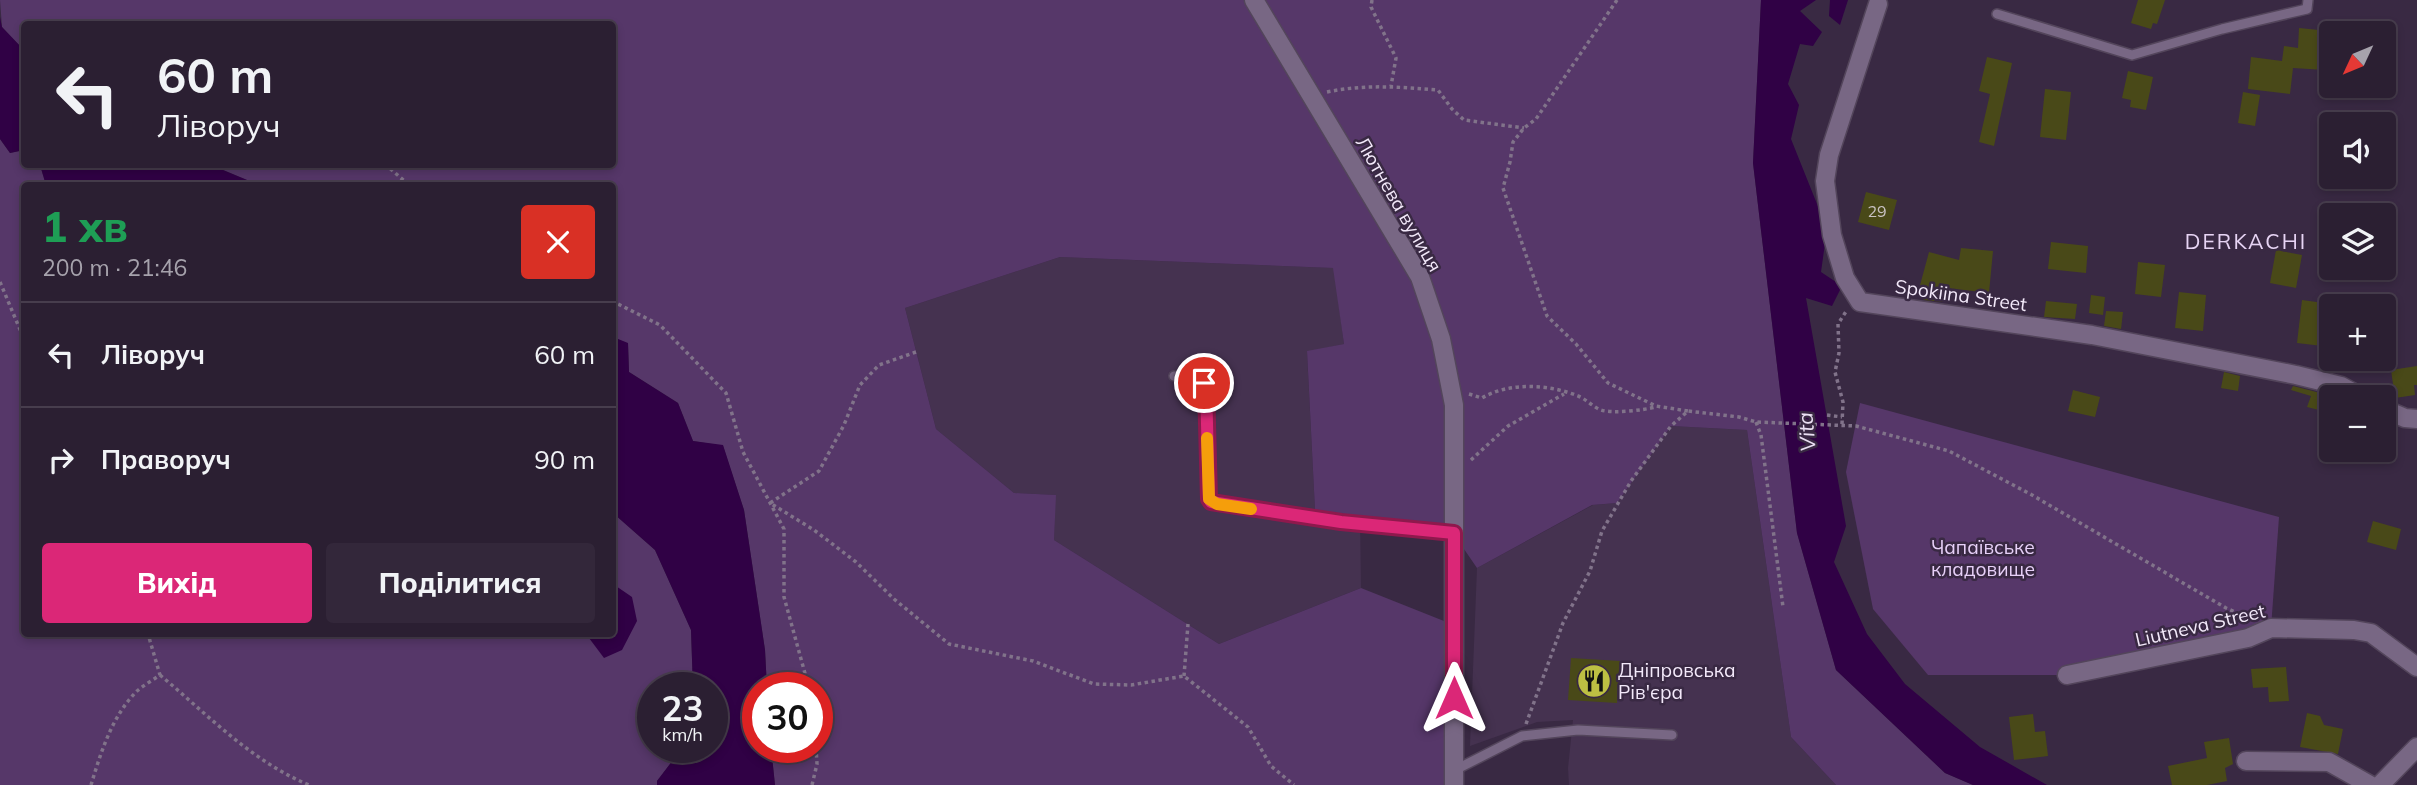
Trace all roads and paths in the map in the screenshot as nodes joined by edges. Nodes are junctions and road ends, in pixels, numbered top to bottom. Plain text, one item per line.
1 (1254, 0) edge
2 (1372, 0) edge
3 (1617, 0) edge
4 (2308, 0) edge
5 (1878, 4) dead end
6 (1997, 14) dead end
7 (1391, 86) junction
8 (1311, 96) junction
9 (1524, 128) junction
10 (390, 168) edge
11 (405, 182) edge
12 (0, 282) edge
13 (1860, 302) junction
14 (616, 303) edge
15 (21, 332) edge
16 (916, 352) dead end
17 (1448, 375) junction
18 (1174, 376) dead end
19 (2337, 385) edge
20 (1566, 393) junction
21 (1657, 406) junction
22 (1688, 411) junction
23 (2396, 414) edge
24 (1827, 415) dead end
25 (1842, 417) junction
26 (2417, 419) edge
27 (1756, 422) junction
28 (1842, 425) junction
29 (1454, 477) junction
30 (770, 503) junction
31 (1454, 533) junction
32 (1783, 607) dead end
33 (1188, 624) dead end
34 (2271, 628) junction
35 (149, 637) edge
36 (2417, 667) edge
37 (805, 672) edge
38 (160, 675) junction
39 (1184, 676) junction
40 (2067, 676) dead end
41 (1672, 735) dead end
42 (1522, 736) junction
43 (2417, 747) edge
44 (2246, 761) dead end
45 (817, 763) edge
46 (1454, 778) edge
47 (92, 785) edge
48 (309, 785) edge
49 (812, 785) edge
50 (1294, 785) edge
51 (2370, 785) edge
52 (2381, 785) edge

1 - 8 street, Лютнева вулиця
2 - 7 path
3 - 9 path
4 - 6 lane
5 - 13 street
7 - 8 path
7 - 9 path
8 - 17 street, Лютнева вулиця
9 - 21 path
10 - 11 path
12 - 15 path
13 - 19 street, Spokiina Street
13 - 25 path
14 - 30 path
16 - 30 path
17 - 20 path
17 - 29 street, Лютнева вулиця
18 - 31 lane
20 - 21 path
20 - 29 path
21 - 22 path
22 - 27 path
22 - 42 path
23 - 26 street
24 - 25 path
25 - 28 path
27 - 28 path
27 - 32 path
28 - 34 path
29 - 31 street, Лютнева вулиця
30 - 37 path
30 - 39 path
31 - 46 street, Лютнева вулиця
33 - 39 path
34 - 36 street, Liutneva Street
34 - 40 street, Liutneva Street
35 - 38 path
38 - 47 path
38 - 48 path
39 - 50 path
41 - 42 lane
42 - 46 lane
43 - 52 street
44 - 51 street
45 - 49 path

